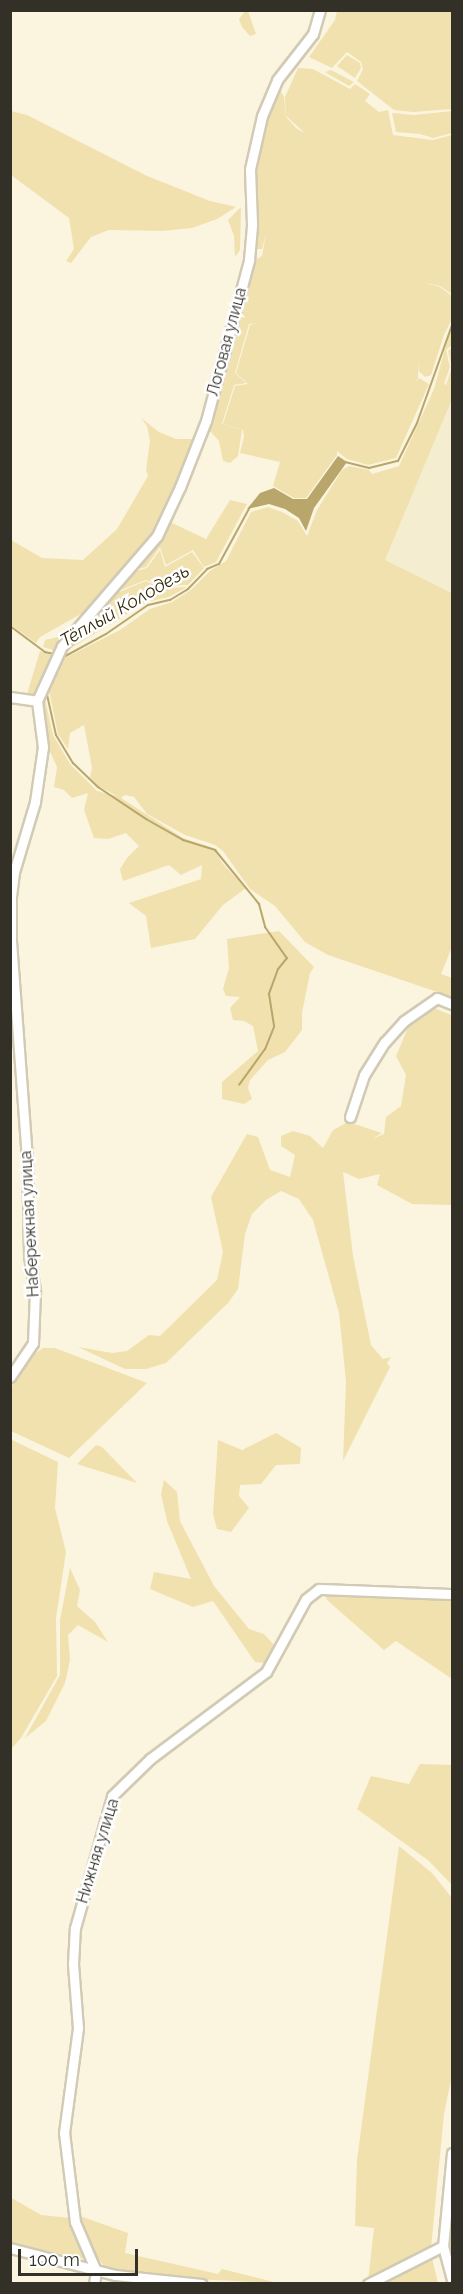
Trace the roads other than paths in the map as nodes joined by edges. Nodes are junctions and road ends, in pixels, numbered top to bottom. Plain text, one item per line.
1 (320, 10) edge
2 (10, 697) edge
3 (39, 698) junction
4 (453, 1004) edge
5 (350, 1117) dead end
6 (10, 1377) edge
7 (453, 1594) edge
8 (453, 2153) edge
9 (442, 2246) junction
10 (10, 2248) edge
11 (96, 2271) junction
12 (453, 2280) edge
13 (94, 2283) edge
14 (202, 2283) edge
15 (368, 2283) edge

1 - 3 street, Логовая улица
2 - 3 street
3 - 6 street, Набережная улица
4 - 5 street
7 - 11 street, Нижняя улица
8 - 9 street
9 - 12 street
9 - 15 street
10 - 11 street
11 - 13 street
11 - 14 street

